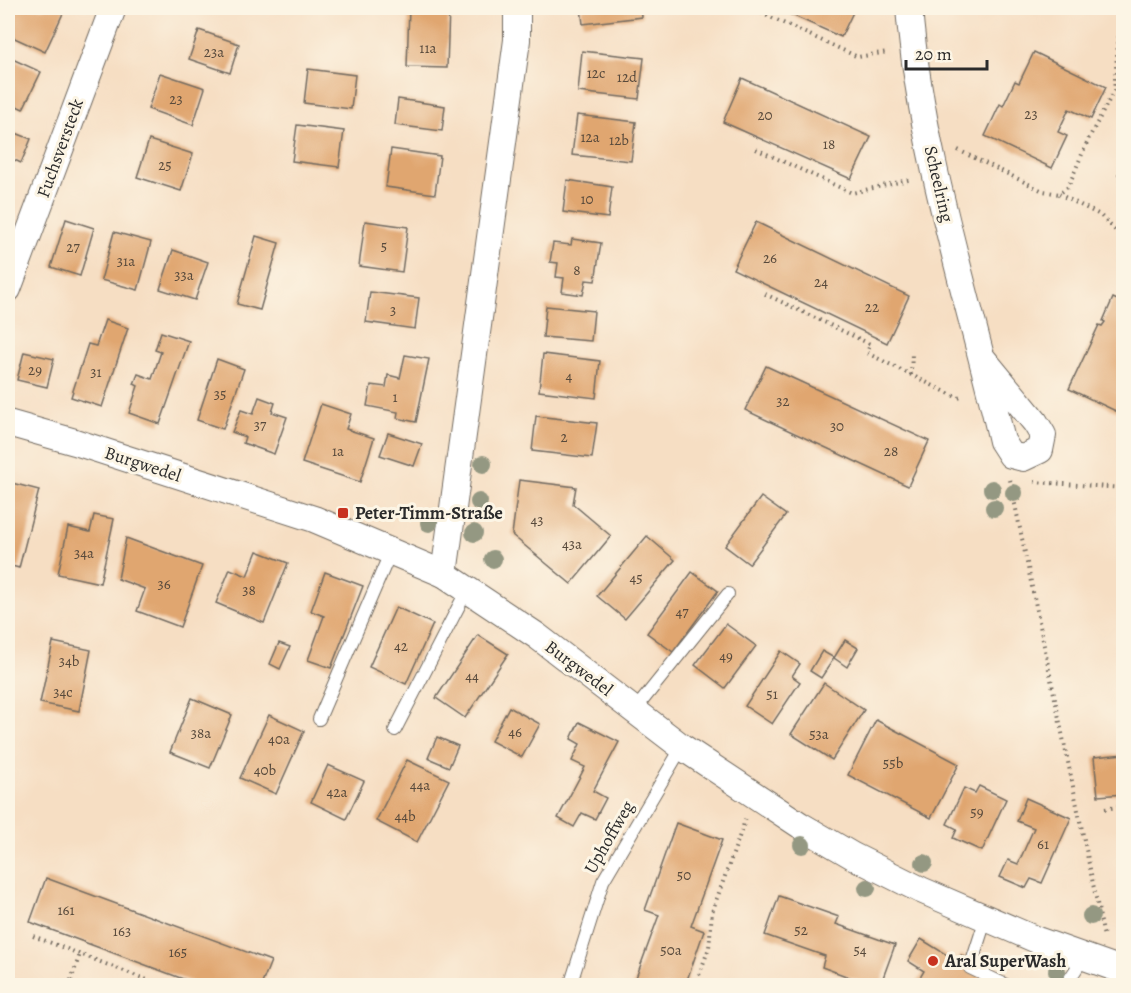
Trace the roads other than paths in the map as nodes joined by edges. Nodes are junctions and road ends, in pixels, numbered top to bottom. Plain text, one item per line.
1 (113, 8) edge
2 (517, 8) edge
3 (909, 8) edge
4 (8, 290) edge
5 (983, 359) junction
6 (8, 423) edge
7 (391, 551) junction
8 (444, 574) junction
9 (467, 590) junction
10 (728, 594) dead end
11 (634, 711) junction
12 (319, 719) dead end
13 (395, 730) dead end
14 (682, 747) junction
15 (986, 918) junction
16 (1090, 959) junction
17 (1124, 971) edge
18 (984, 980) edge
19 (570, 986) edge
20 (1008, 986) edge
21 (1065, 986) edge

1 - 4 street, Fuchsversteck
2 - 8 street
3 - 5 street, Scheelring
5 - 5 street, Scheelring
6 - 7 street, Burgwedel
7 - 8 street, Burgwedel
7 - 12 lane
8 - 9 street, Burgwedel
9 - 11 street, Burgwedel
9 - 13 lane
10 - 11 lane
11 - 14 street, Burgwedel
14 - 15 street, Burgwedel
14 - 19 lane, Uphoffweg
15 - 16 street, Burgwedel
15 - 18 lane
16 - 17 street, Burgwedel
16 - 21 lane
18 - 20 lane

